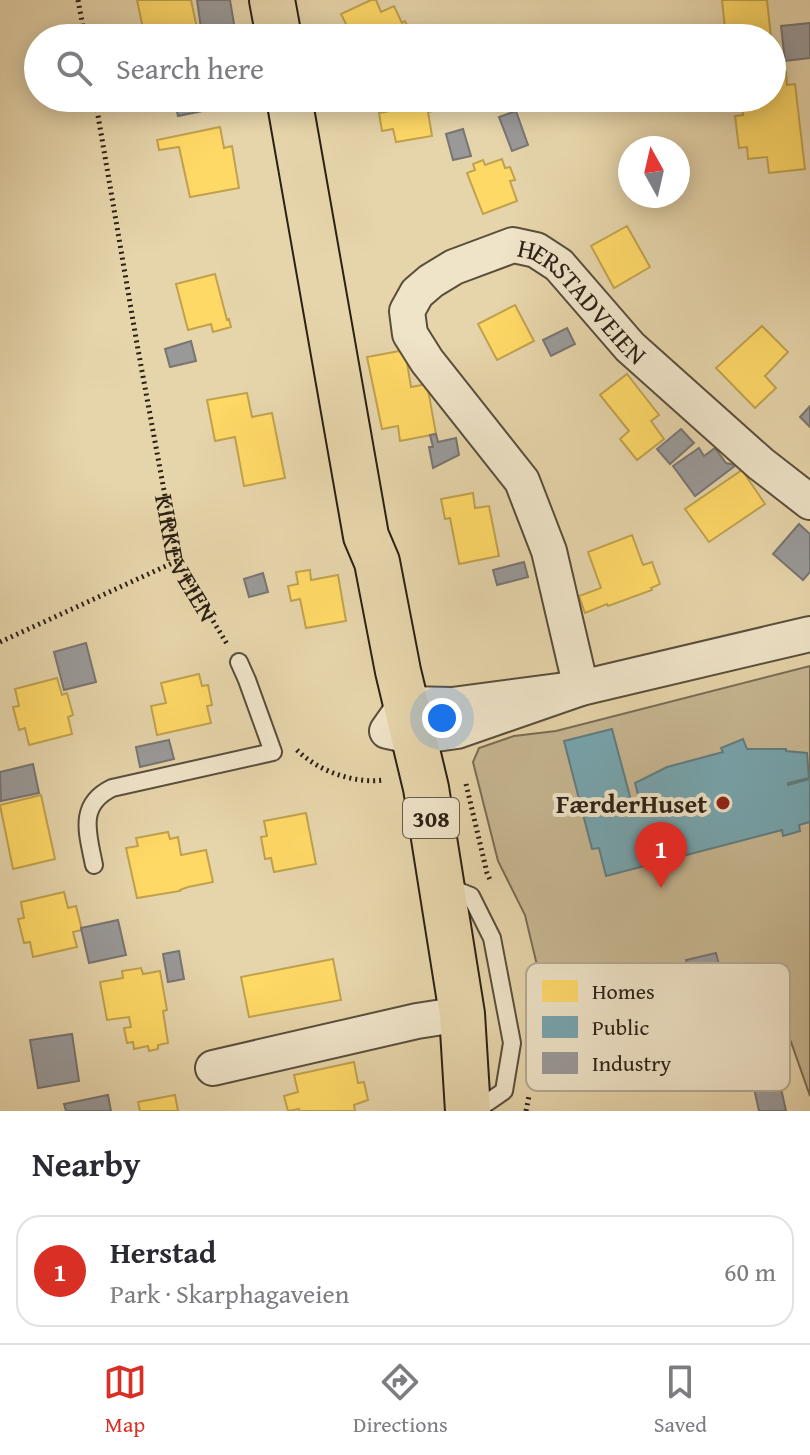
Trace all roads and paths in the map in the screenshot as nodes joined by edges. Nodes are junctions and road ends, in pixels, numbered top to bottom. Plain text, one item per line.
1 (78, 0) edge
2 (272, 0) edge
3 (82, 24) edge
4 (276, 24) edge
5 (97, 112) edge
6 (291, 112) edge
7 (810, 502) edge
8 (177, 561) junction
9 (810, 634) edge
10 (0, 642) edge
11 (239, 662) joint
12 (581, 688) junction
13 (403, 724) junction
14 (291, 742) dead end
15 (384, 780) dead end
16 (94, 865) dead end
17 (440, 885) junction
18 (452, 1016) junction
19 (213, 1068) dead end
20 (470, 1109) edge

1 - 3 path
2 - 4 main road
5 - 8 path, KIRKEVEIEN
6 - 13 main road, 308
7 - 12 street, HERSTADVEIEN
8 - 10 path
8 - 11 path, KIRKEVEIEN
9 - 12 street
11 - 16 lane
12 - 13 street
13 - 17 main road, 308
13 - 18 main road, 308
14 - 15 path
17 - 18 main road, 308
17 - 20 lane
18 - 19 street
18 - 20 main road, 308

